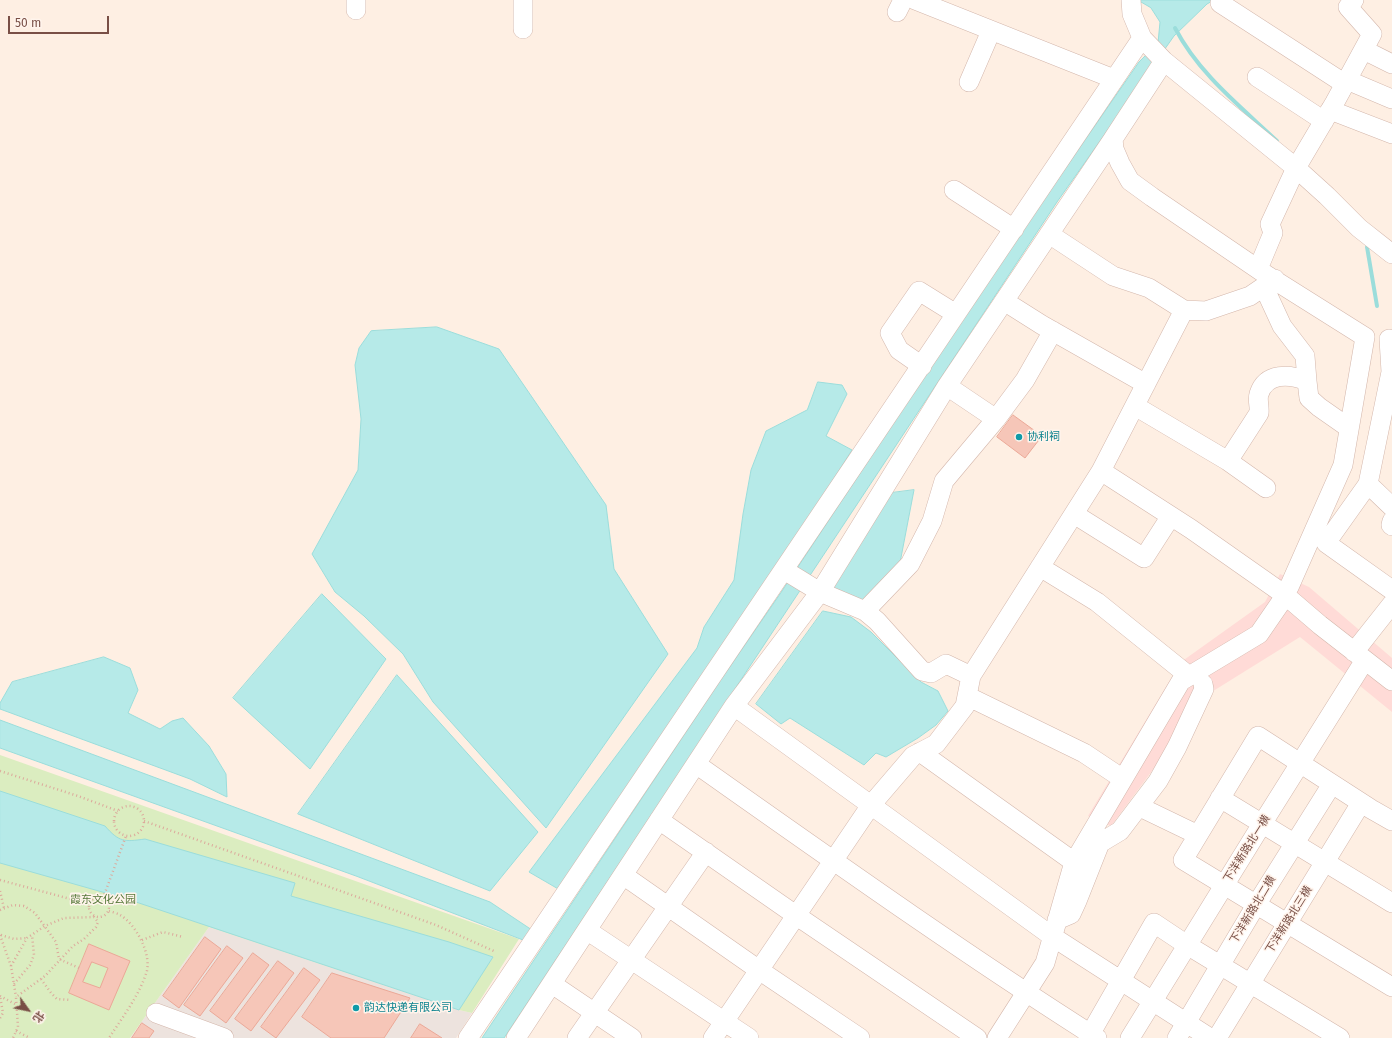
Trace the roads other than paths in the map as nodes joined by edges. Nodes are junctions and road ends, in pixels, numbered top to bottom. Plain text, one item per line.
1 (522, 0) edge
2 (915, 0) edge
3 (1131, 0) edge
4 (1354, 0) edge
5 (1220, 3) dead end
6 (523, 29) dead end
7 (991, 31) junction
8 (1142, 38) junction
9 (1364, 50) junction
10 (1164, 61) junction
11 (1392, 64) edge
12 (1256, 77) dead end
13 (1114, 79) junction
14 (968, 82) dead end
15 (1346, 82) junction
16 (1392, 99) edge
17 (1327, 116) junction
18 (1392, 134) edge
19 (1113, 139) junction
20 (1296, 168) junction
21 (954, 190) dead end
22 (1014, 229) junction
23 (1049, 234) junction
24 (1392, 254) edge
25 (1258, 269) junction
26 (1269, 283) junction
27 (1004, 301) junction
28 (1184, 310) junction
29 (956, 314) junction
30 (1053, 331) junction
31 (1365, 337) junction
32 (1390, 337) edge
33 (922, 366) junction
34 (1307, 381) junction
35 (1146, 384) junction
36 (947, 386) junction
37 (1135, 406) junction
38 (996, 419) junction
39 (1349, 428) junction
40 (1228, 461) junction
41 (1101, 471) junction
42 (1368, 484) junction
43 (1266, 488) dead end
44 (1392, 507) edge
45 (1074, 514) junction
46 (1171, 516) junction
47 (1392, 521) edge
48 (1392, 526) edge
49 (1040, 567) junction
50 (784, 570) junction
51 (1392, 590) edge
52 (820, 592) junction
53 (1284, 595) junction
54 (1392, 604) edge
55 (866, 611) junction
56 (1359, 656) junction
57 (971, 676) junction
58 (1196, 680) junction
59 (1392, 681) edge
60 (967, 696) junction
61 (734, 706) junction
62 (920, 752) junction
63 (696, 764) junction
64 (1300, 764) junction
65 (1123, 779) junction
66 (1332, 784) junction
67 (1220, 798) junction
68 (1361, 803) junction
69 (871, 805) junction
70 (1142, 808) dead end
71 (659, 820) junction
72 (1392, 821) edge
73 (1262, 824) junction
74 (1198, 835) junction
75 (1294, 843) junction
76 (706, 852) junction
77 (832, 860) junction
78 (1074, 862) junction
79 (1325, 862) junction
80 (623, 875) junction
81 (1224, 885) junction
82 (1392, 903) edge
83 (1256, 905) junction
84 (668, 907) junction
85 (797, 916) junction
86 (1287, 923) junction
87 (1055, 928) junction
88 (588, 931) junction
89 (1187, 945) junction
90 (631, 960) junction
91 (1221, 965) junction
92 (759, 970) junction
93 (1121, 981) junction
94 (1250, 983) junction
95 (552, 984) junction
96 (1392, 987) edge
97 (1026, 993) junction
98 (1152, 1002) junction
99 (594, 1012) junction
100 (156, 1013) dead end
101 (724, 1022) junction
102 (1182, 1031) edge
103 (518, 1037) edge
104 (1092, 1037) edge
105 (224, 1038) edge
106 (468, 1038) edge
107 (577, 1038) edge
108 (632, 1038) edge
109 (713, 1038) edge
110 (748, 1038) edge
111 (860, 1038) edge
112 (977, 1038) edge
113 (997, 1038) edge
114 (1130, 1038) edge
115 (1210, 1038) edge
116 (1217, 1038) edge
117 (1340, 1038) edge

1 - 6 street
2 - 7 street
3 - 8 street
4 - 9 street
5 - 15 street
7 - 13 street
7 - 14 street
8 - 10 street
8 - 13 street
9 - 11 street
9 - 15 street
10 - 19 street
10 - 20 street
12 - 17 street
13 - 22 street
15 - 16 street
15 - 17 street
17 - 18 street
17 - 20 street
19 - 23 street
19 - 25 street
20 - 24 street
20 - 25 street
21 - 22 street
22 - 29 street
23 - 27 street
23 - 28 street
25 - 26 street
26 - 28 street
26 - 31 street
26 - 34 street
27 - 30 street
27 - 36 street
28 - 35 street
29 - 33 street
29 - 33 street
30 - 35 street
30 - 38 street
31 - 32 street
31 - 39 street
32 - 42 street
33 - 50 street
34 - 39 street
34 - 40 street
35 - 37 street
36 - 38 street
36 - 52 street
37 - 40 street
37 - 41 street
38 - 55 street
39 - 53 street
40 - 43 street
41 - 45 street
41 - 46 street
42 - 44 street
42 - 51 street
45 - 46 street
45 - 49 street
46 - 53 street
47 - 48 street
49 - 57 street
49 - 58 street
50 - 52 street
50 - 106 street
52 - 55 street
52 - 61 street
53 - 56 street
53 - 58 street
54 - 56 street, 下洋新路北一横
55 - 57 street
56 - 59 street
56 - 64 street, 下洋新路北一横
57 - 60 street
58 - 65 street
58 - 87 street
60 - 62 street
60 - 65 street
61 - 63 street
61 - 69 street
62 - 69 street
62 - 78 street
63 - 71 street
63 - 77 street
64 - 66 street
64 - 67 street
64 - 73 street, 下洋新路北一横
65 - 78 street
66 - 68 street
66 - 75 street, 下洋新路北二横
67 - 73 street
67 - 74 street
68 - 72 street
68 - 79 street, 下洋新路北三横
69 - 77 street
69 - 87 street
70 - 74 street
71 - 76 street
71 - 80 street
73 - 75 street
73 - 81 street, 下洋新路北一横
74 - 81 street
75 - 79 street
75 - 83 street, 下洋新路北二横
76 - 84 street
76 - 85 street
77 - 85 street
77 - 97 street
78 - 87 street
79 - 82 street
79 - 86 street, 下洋新路北三横
80 - 84 street
80 - 88 street
81 - 83 street
81 - 89 street, 下洋新路北一横
83 - 86 street
83 - 91 street, 下洋新路北二横
84 - 90 street
84 - 92 street
85 - 92 street
85 - 112 street
86 - 94 street, 下洋新路北三横
86 - 96 street
87 - 93 street
87 - 97 street
88 - 90 street
88 - 95 street
89 - 91 street
89 - 93 street
89 - 98 street, 下洋新路北一横
90 - 99 street
90 - 101 street
91 - 94 street
91 - 102 street, 下洋新路北二横
92 - 101 street
92 - 111 street
93 - 98 street
93 - 104 street
94 - 116 street, 下洋新路北三横
94 - 117 street
95 - 99 street
95 - 103 street
97 - 104 street
97 - 113 street
98 - 102 street
98 - 114 street, 下洋新路北一横
99 - 107 street
99 - 108 street
100 - 105 street
101 - 109 street
101 - 110 street
102 - 115 street

